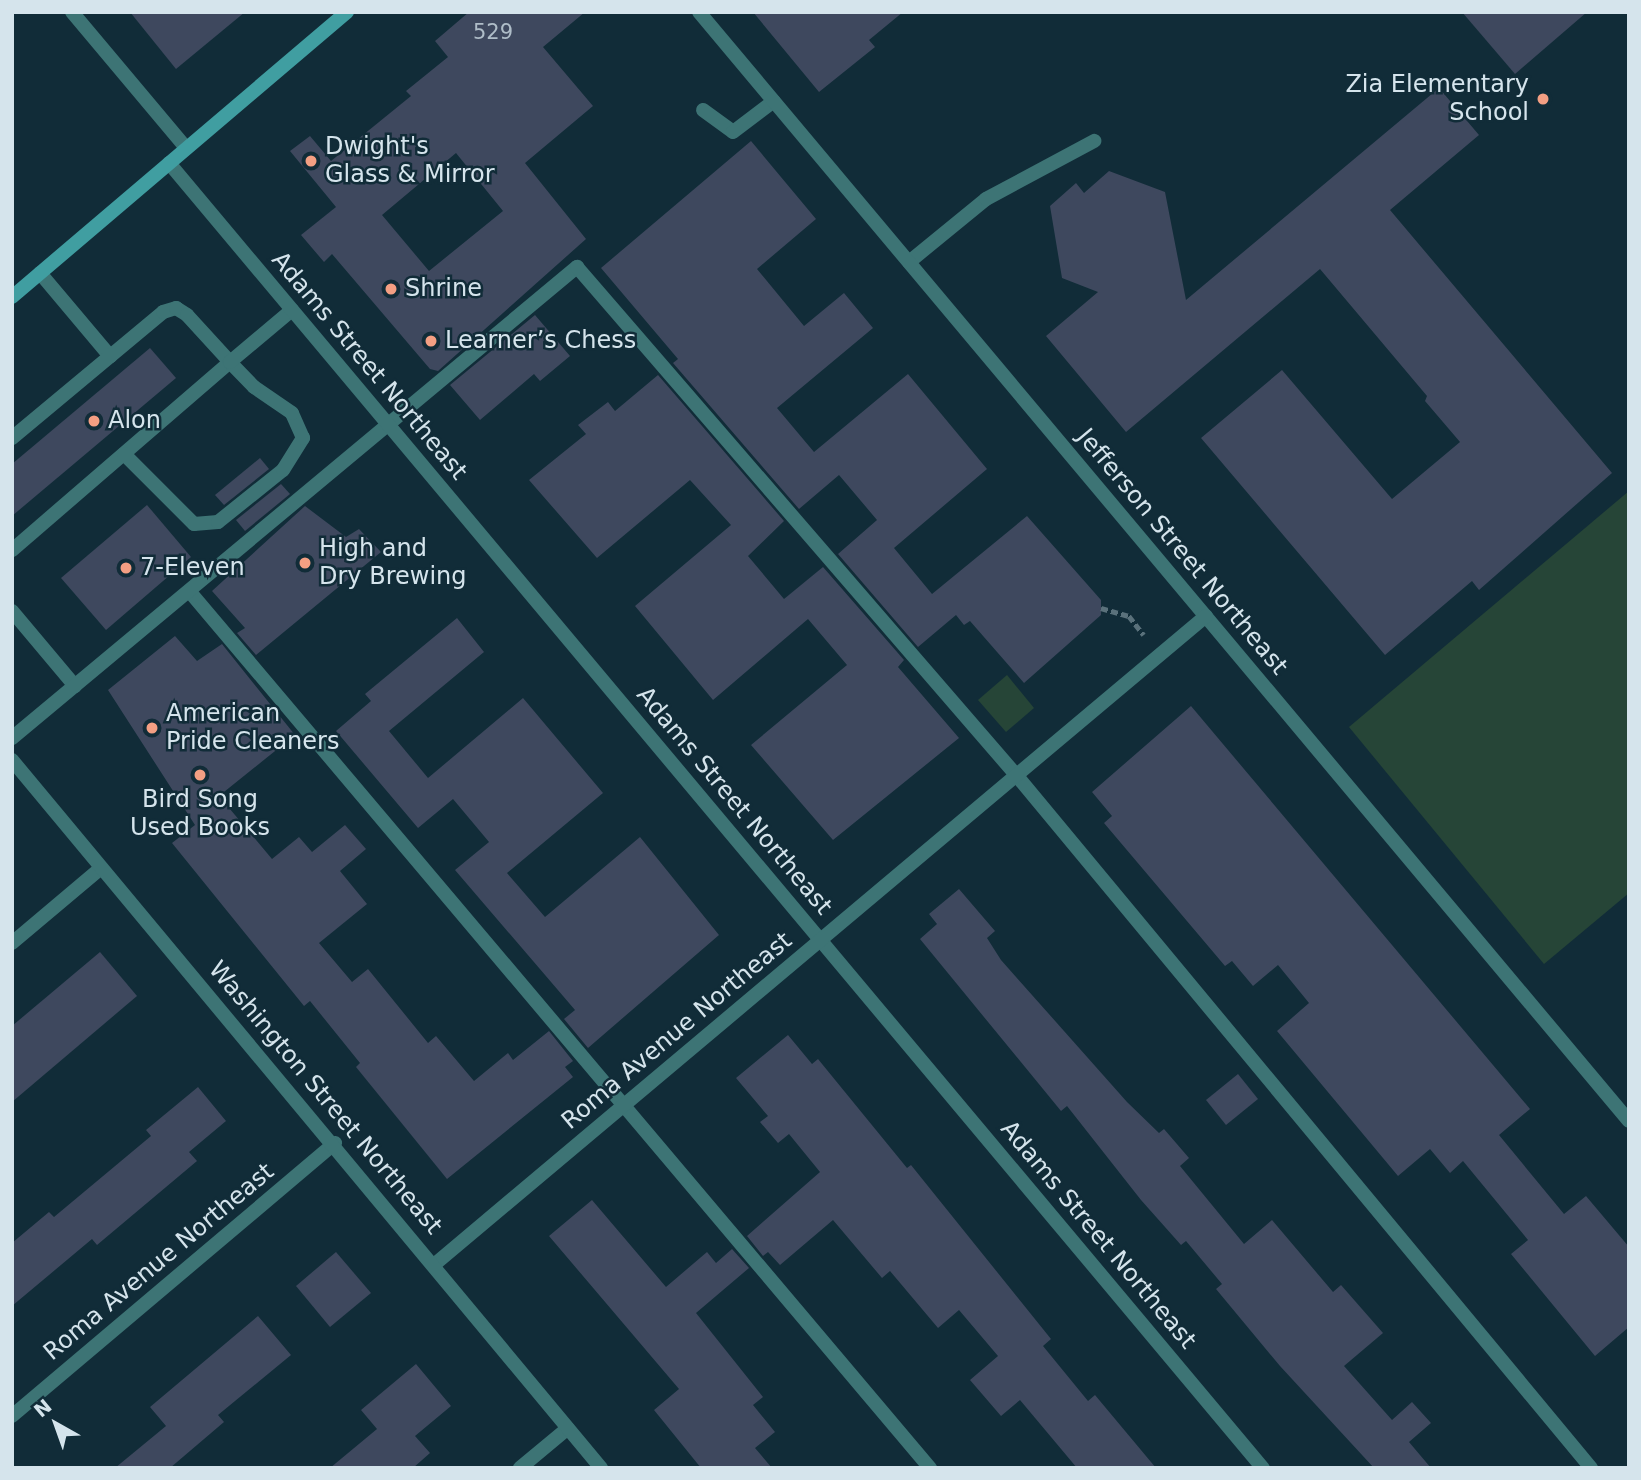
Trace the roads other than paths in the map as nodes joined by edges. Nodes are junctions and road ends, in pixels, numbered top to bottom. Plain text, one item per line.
1 (347, 12) edge
2 (699, 12) edge
3 (74, 13) edge
4 (774, 101) junction
5 (703, 110) dead end
6 (1094, 141) dead end
7 (186, 148) junction
8 (169, 163) junction
9 (909, 261) junction
10 (40, 273) junction
11 (12, 296) edge
12 (292, 310) junction
13 (110, 356) junction
14 (230, 362) junction
15 (390, 427) junction
16 (12, 438) edge
17 (124, 454) junction
18 (12, 550) edge
19 (190, 592) junction
20 (12, 611) edge
21 (1206, 616) junction
22 (75, 686) junction
23 (12, 738) edge
24 (12, 760) edge
25 (1017, 776) junction
26 (100, 869) junction
27 (821, 940) junction
28 (12, 943) edge
29 (624, 1106) junction
30 (1629, 1121) edge
31 (335, 1143) junction
32 (435, 1264) junction
33 (12, 1416) edge
34 (568, 1428) junction
35 (520, 1468) edge
36 (601, 1468) edge
37 (930, 1468) edge
38 (1263, 1468) edge
39 (1591, 1468) edge

1 - 7 main road
2 - 4 street, Jefferson Street Northeast
3 - 7 street
4 - 5 street
4 - 9 street, Jefferson Street Northeast
6 - 9 street
7 - 8 main road
8 - 10 main road
8 - 12 street, Adams Street Northeast
9 - 21 street, Jefferson Street Northeast
10 - 11 main road
10 - 13 street
12 - 14 street
12 - 15 street, Adams Street Northeast
13 - 14 street
13 - 16 street
14 - 17 street
14 - 17 street
15 - 19 street
15 - 25 street
15 - 27 street, Adams Street Northeast
17 - 18 street
19 - 22 street
19 - 29 street
20 - 22 street
21 - 25 street, Roma Avenue Northeast
21 - 30 street, Jefferson Street Northeast
22 - 23 street
24 - 26 street, Washington Street Northeast
25 - 27 street, Roma Avenue Northeast
25 - 39 street
26 - 28 street
26 - 31 street, Washington Street Northeast
27 - 29 street, Roma Avenue Northeast
27 - 38 street, Adams Street Northeast
29 - 32 street, Roma Avenue Northeast
29 - 37 street
31 - 32 street, Washington Street Northeast
31 - 33 street, Roma Avenue Northeast
32 - 34 street, Washington Street Northeast
34 - 35 street
34 - 36 street, Washington Street Northeast

